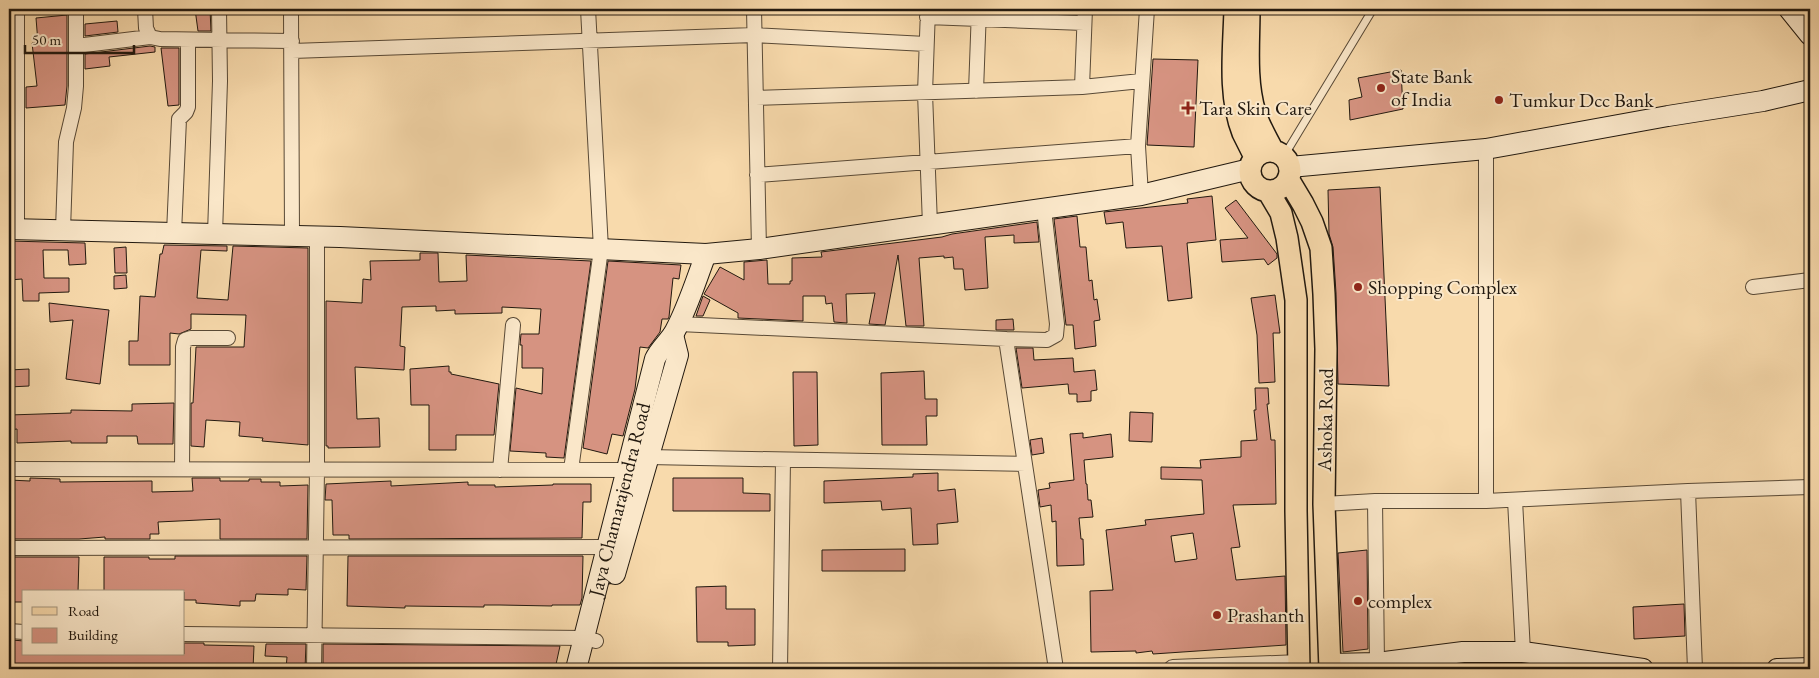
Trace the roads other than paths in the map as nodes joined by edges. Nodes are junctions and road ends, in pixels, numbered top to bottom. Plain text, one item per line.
1 (18, 9) edge
2 (76, 9) edge
3 (145, 9) edge
4 (219, 9) edge
5 (291, 9) edge
6 (588, 9) edge
7 (754, 9) edge
8 (1085, 9) edge
9 (1147, 9) edge
10 (1235, 9) edge
11 (1249, 9) edge
12 (1373, 9) edge
13 (1789, 9) edge
14 (927, 13) edge
15 (979, 14) edge
16 (1084, 24) junction
17 (1808, 26) edge
18 (754, 35) junction
19 (150, 37) junction
20 (220, 40) junction
21 (188, 41) junction
22 (590, 42) junction
23 (926, 44) junction
24 (76, 46) junction
25 (292, 46) junction
26 (13, 56) edge
27 (1141, 81) junction
28 (1082, 87) junction
29 (1810, 90) edge
30 (976, 91) junction
31 (925, 93) junction
32 (756, 98) junction
33 (1138, 146) junction
34 (1486, 149) junction
35 (927, 163) junction
36 (1273, 163) junction
37 (757, 175) junction
38 (1268, 191) junction
39 (1141, 195) junction
40 (1044, 209) junction
41 (930, 225) junction
42 (13, 228) edge
43 (63, 230) junction
44 (174, 233) junction
45 (215, 234) junction
46 (292, 236) junction
47 (317, 236) junction
48 (601, 249) junction
49 (759, 249) junction
50 (706, 254) junction
51 (1810, 280) edge
52 (1753, 287) dead end
53 (513, 325) dead end
54 (676, 330) junction
55 (228, 338) dead end
56 (1006, 339) junction
57 (784, 460) junction
58 (1025, 464) junction
59 (640, 466) junction
60 (9, 469) edge
61 (182, 469) junction
62 (317, 470) junction
63 (500, 470) junction
64 (571, 470) junction
65 (1810, 486) edge
66 (1688, 491) junction
67 (1515, 500) junction
68 (1375, 501) junction
69 (1486, 501) junction
70 (1324, 504) junction
71 (608, 547) junction
72 (9, 548) edge
73 (316, 548) junction
74 (9, 631) edge
75 (22, 632) edge
76 (185, 634) edge
77 (316, 636) junction
78 (590, 639) junction
79 (1523, 652) junction
80 (1377, 663) junction
81 (1299, 666) edge
82 (1330, 666) edge
83 (1810, 668) edge
84 (314, 669) edge
85 (576, 669) edge
86 (586, 669) edge
87 (780, 669) edge
88 (1056, 669) edge
89 (1173, 669) edge
90 (1643, 669) edge
91 (1695, 669) edge
92 (1777, 669) edge

1 - 26 street
2 - 24 street
3 - 19 street
4 - 20 street
5 - 25 street
6 - 22 street
7 - 18 street
8 - 16 street
9 - 27 street
10 - 36 main road, Ashoka Road
11 - 36 main road, Ashoka Road
12 - 36 lane
13 - 17 main road
14 - 15 street
14 - 23 street
15 - 16 street
15 - 30 street
16 - 28 street
18 - 22 street
18 - 23 street
18 - 32 street
19 - 21 street
19 - 24 street
20 - 21 street
20 - 25 street
20 - 45 street
21 - 44 street
22 - 25 street
22 - 48 street
23 - 31 street
24 - 43 street
25 - 46 street
26 - 42 street
27 - 28 street
27 - 33 street
28 - 30 street
29 - 34 main road
30 - 31 street
31 - 32 street
31 - 35 street
32 - 37 street
33 - 35 street
33 - 39 street
34 - 36 main road
34 - 69 street
35 - 37 street
35 - 41 street
36 - 38 main road
36 - 38 main road, Ashoka Road
36 - 39 main road
36 - 70 main road, Ashoka Road
37 - 49 street
38 - 81 main road, Ashoka Road
39 - 40 main road
40 - 41 main road
40 - 56 street
41 - 49 main road
42 - 43 main road
43 - 44 main road
44 - 45 main road
45 - 46 main road
46 - 47 main road
47 - 48 main road
47 - 62 street
48 - 50 main road
48 - 64 street
49 - 50 main road
50 - 54 main road, Jaya Chamarajendra Road
51 - 52 street
53 - 63 street
54 - 56 street
54 - 59 main road, Jaya Chamarajendra Road
55 - 61 street
56 - 58 street
57 - 58 street
57 - 59 street
57 - 87 street
58 - 88 street
59 - 64 street
59 - 71 main road, Jaya Chamarajendra Road
59 - 78 main road, Jaya Chamarajendra Road
60 - 61 street
61 - 62 street
62 - 63 street
62 - 73 street
63 - 64 street
65 - 66 street
66 - 67 street
66 - 91 street
67 - 69 street
67 - 79 street
68 - 69 street
68 - 70 street
68 - 80 street
70 - 82 main road, Ashoka Road
71 - 73 street
71 - 78 main road, Jaya Chamarajendra Road
72 - 73 street
73 - 77 street
74 - 75 street
76 - 77 street
77 - 78 street
77 - 84 street
78 - 85 main road, Jaya Chamarajendra Road
78 - 86 main road, Jaya Chamarajendra Road
79 - 80 main road
79 - 90 main road
80 - 82 main road
81 - 89 street
83 - 92 main road

